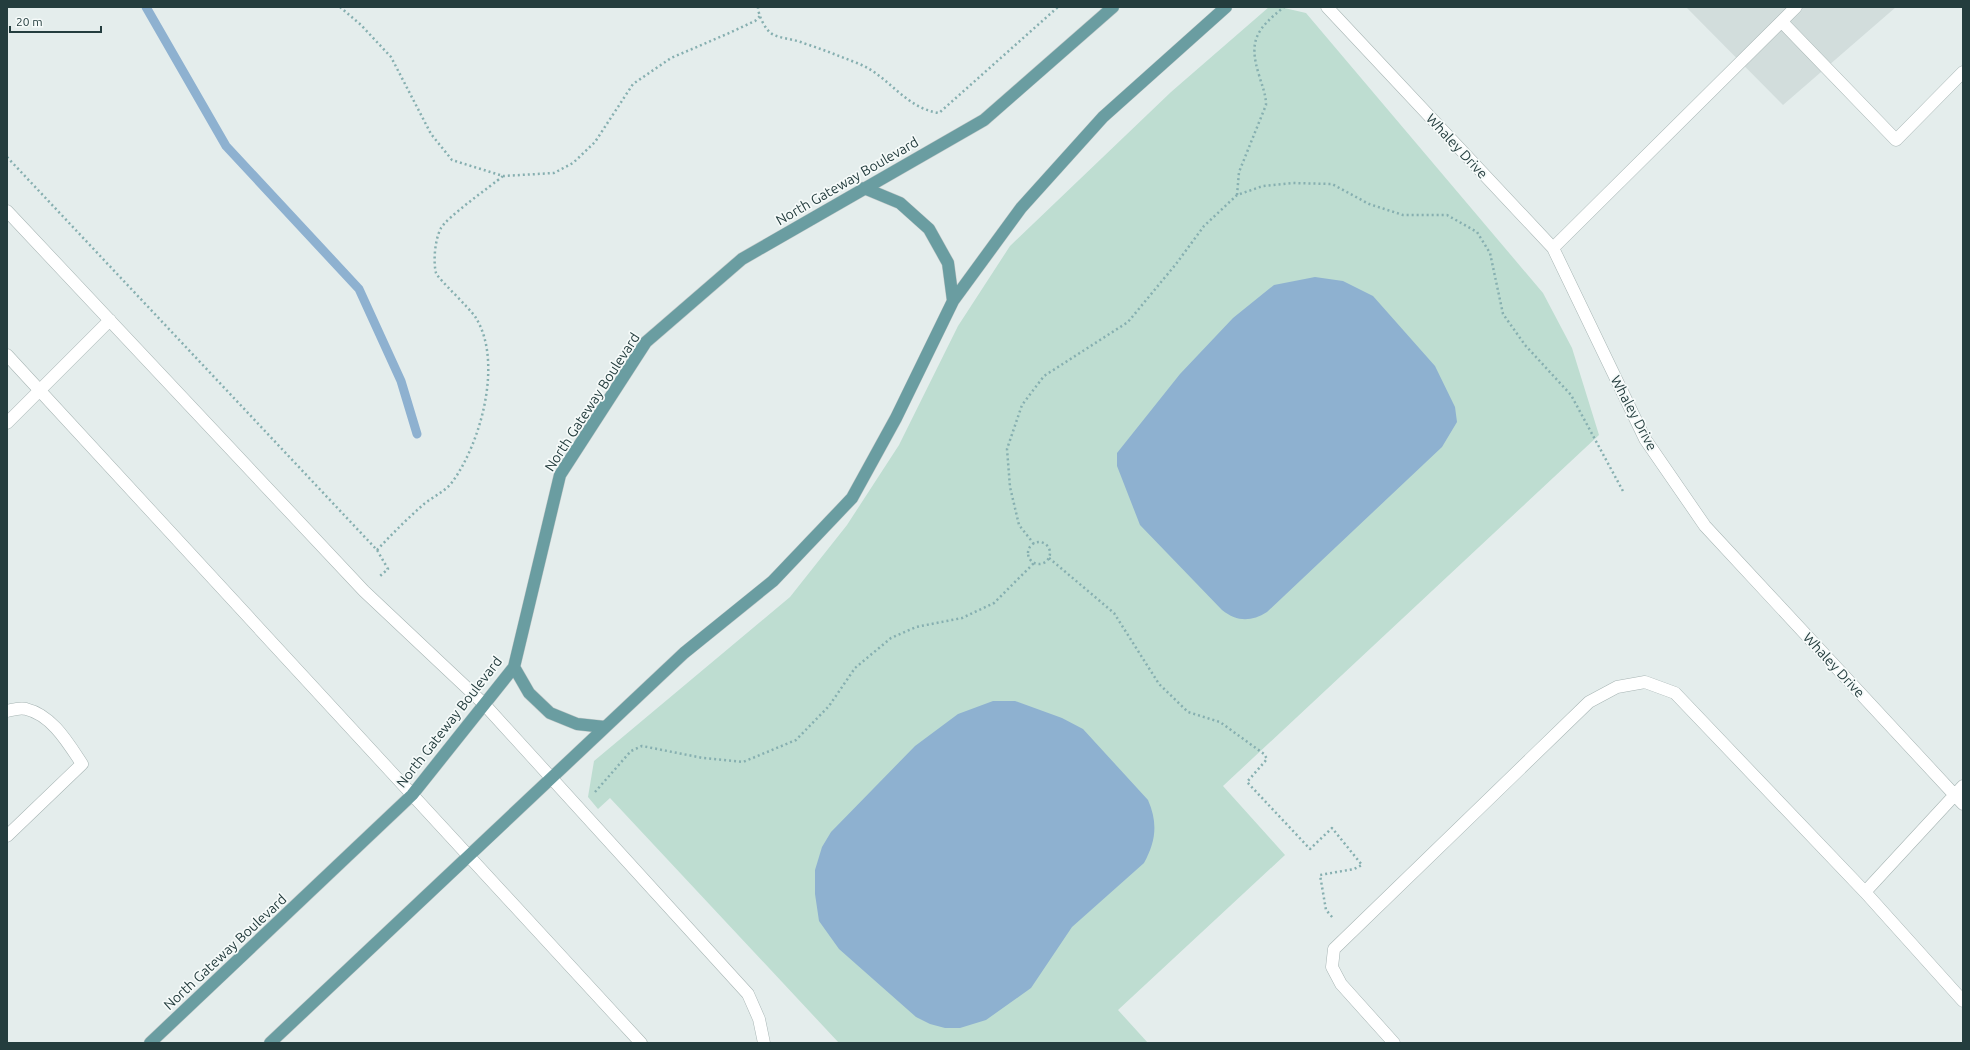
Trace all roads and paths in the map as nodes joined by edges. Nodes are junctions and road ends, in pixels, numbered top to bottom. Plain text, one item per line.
1 (340, 7) edge
2 (758, 7) edge
3 (1058, 7) edge
4 (1113, 7) edge
5 (1226, 7) edge
6 (1284, 7) edge
7 (1327, 7) edge
8 (1796, 7) edge
9 (760, 16) junction
10 (1782, 22) junction
11 (1963, 72) edge
12 (7, 157) edge
13 (503, 176) junction
14 (864, 188) junction
15 (1237, 195) junction
16 (7, 211) edge
17 (1553, 248) junction
18 (953, 301) junction
19 (110, 320) junction
20 (7, 355) edge
21 (41, 391) junction
22 (7, 423) edge
23 (1624, 493) dead end
24 (1034, 544) junction
25 (377, 550) junction
26 (1049, 558) junction
27 (1034, 563) junction
28 (364, 591) junction
29 (514, 667) junction
30 (484, 704) junction
31 (7, 710) edge
32 (605, 727) junction
33 (551, 778) junction
34 (1963, 786) edge
35 (1953, 794) junction
36 (412, 795) junction
37 (571, 800) junction
38 (1963, 804) edge
39 (7, 836) edge
40 (468, 856) junction
41 (1865, 892) junction
42 (1349, 935) junction
43 (1963, 1001) edge
44 (150, 1043) edge
45 (270, 1043) edge
46 (641, 1043) edge
47 (764, 1043) edge
48 (1394, 1043) edge

1 - 13 path
2 - 9 path
3 - 9 path
4 - 14 main road, North Gateway Boulevard
5 - 18 main road
6 - 15 path
7 - 17 street, Whaley Drive
8 - 10 street
9 - 13 path
10 - 11 street
10 - 17 street
12 - 25 path
13 - 25 path
14 - 18 main road
14 - 29 main road, North Gateway Boulevard
15 - 23 path
15 - 24 path
16 - 19 street
17 - 35 street, Whaley Drive
18 - 32 main road
19 - 21 street
19 - 28 street
20 - 21 street
21 - 22 street
21 - 36 street
24 - 26 path
24 - 27 path
25 - 28 path
26 - 27 path
26 - 42 path
27 - 37 path
28 - 30 street
29 - 30 main road, North Gateway Boulevard
29 - 32 main road
30 - 33 street
30 - 36 main road, North Gateway Boulevard
31 - 39 street
32 - 33 main road
33 - 37 street
33 - 40 main road
34 - 35 street
35 - 38 street, Whaley Drive
35 - 41 street
36 - 40 street
36 - 44 main road, North Gateway Boulevard
37 - 47 street
40 - 45 main road
40 - 46 street
41 - 42 street
41 - 43 street
42 - 48 street

